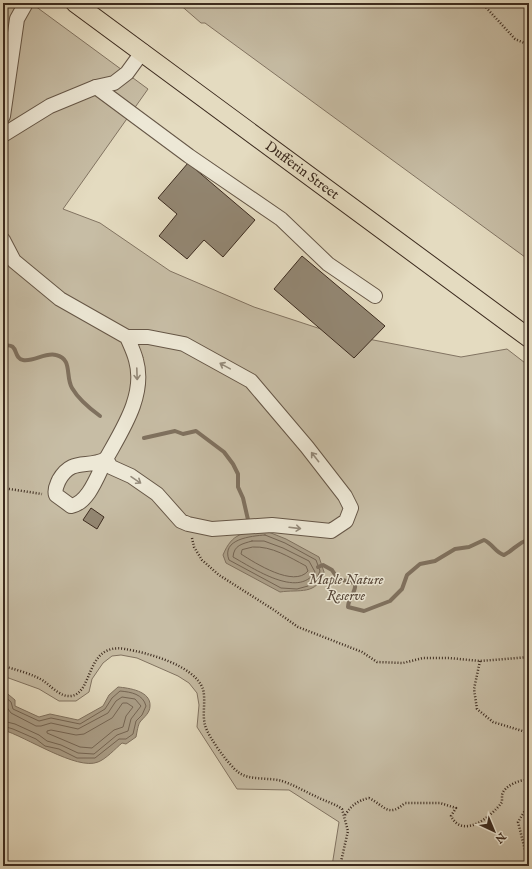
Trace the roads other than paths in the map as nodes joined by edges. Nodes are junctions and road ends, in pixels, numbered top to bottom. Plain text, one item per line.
1 (26, 3) edge
2 (75, 3) edge
3 (143, 52) junction
4 (96, 87) junction
5 (3, 116) edge
6 (3, 135) edge
7 (3, 240) edge
8 (375, 296) dead end
9 (126, 337) junction
10 (529, 338) edge
11 (106, 459) junction

1 - 5 lane
2 - 3 main road, Dufferin Street
3 - 4 lane
3 - 10 main road, Dufferin Street
4 - 6 lane
4 - 8 lane
7 - 9 lane
9 -> 11 lane
11 -> 9 lane
11 - 11 lane

